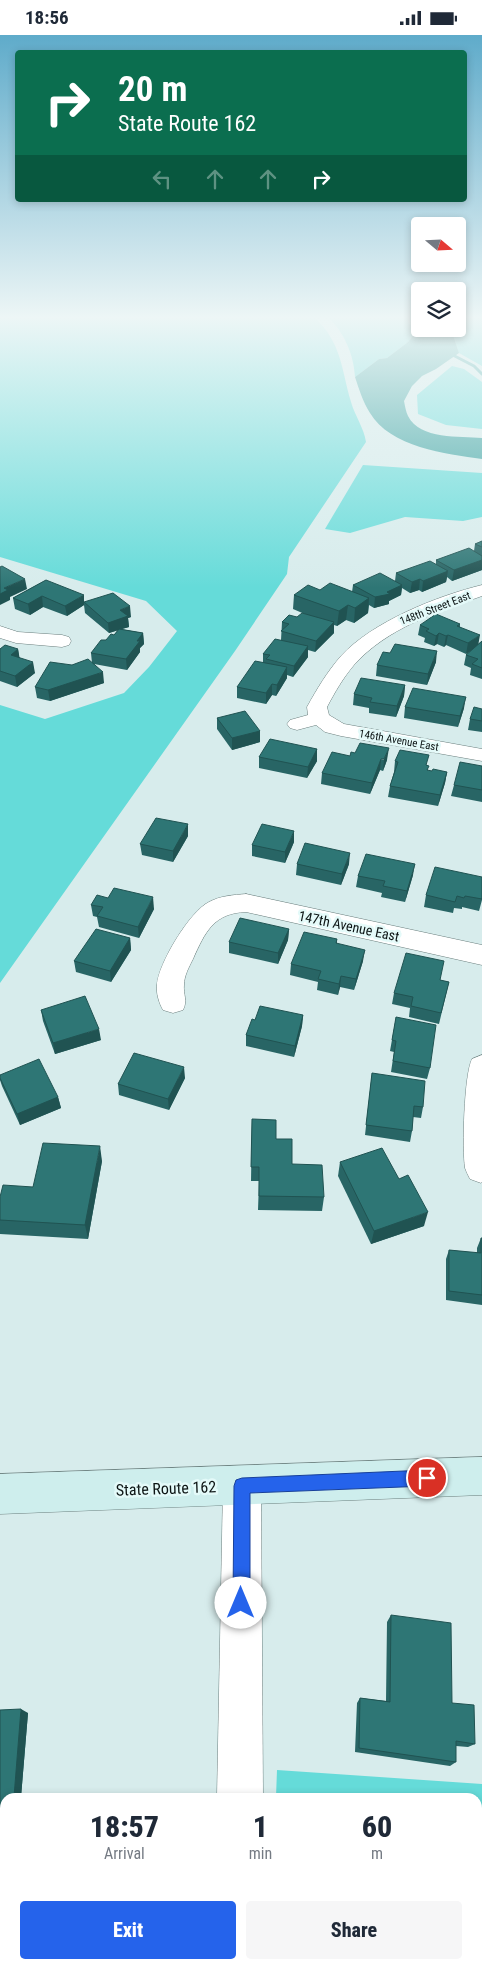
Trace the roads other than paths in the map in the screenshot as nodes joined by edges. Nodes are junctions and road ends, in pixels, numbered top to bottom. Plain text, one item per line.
1 (482, 590) edge
2 (461, 598) junction
3 (482, 611) edge
4 (0, 632) edge
5 (62, 641) dead end
6 (319, 717) junction
7 (297, 724) dead end
8 (482, 755) edge
9 (482, 955) edge
10 (173, 1003) dead end
11 (482, 1067) edge
12 (481, 1169) edge
13 (482, 1476) edge
14 (242, 1486) junction
15 (0, 1494) edge
16 (240, 1793) edge

1 - 2 street, 148th Street East
2 - 3 street
2 - 6 street, 148th Street East
4 - 5 street
6 - 7 street
6 - 8 street, 146th Avenue East
9 - 10 street, 147th Avenue East
11 - 12 street
13 - 14 main road, State Route 162
14 - 15 main road, State Route 162
14 - 16 street

